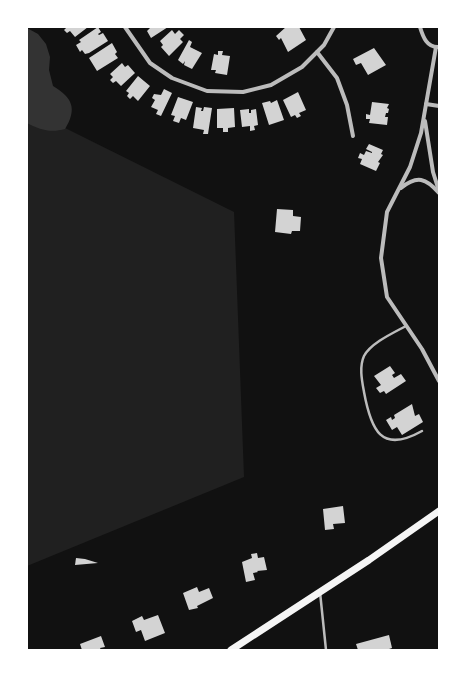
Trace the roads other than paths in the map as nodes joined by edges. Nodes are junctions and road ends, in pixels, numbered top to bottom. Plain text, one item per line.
1 (125, 27) edge
2 (334, 27) edge
3 (420, 27) edge
4 (437, 47) edge
5 (317, 52) junction
6 (426, 104) junction
7 (439, 106) edge
8 (424, 117) junction
9 (352, 136) dead end
10 (399, 190) junction
11 (439, 192) edge
12 (406, 326) junction
13 (439, 381) edge
14 (422, 431) dead end
15 (439, 511) edge
16 (320, 592) junction
17 (231, 650) edge
18 (326, 650) edge

1 - 5 street
2 - 5 street
3 - 4 street
4 - 6 street
5 - 9 street
6 - 7 street
6 - 8 street
8 - 10 street
8 - 11 street
10 - 11 street
10 - 12 street
12 - 13 street
12 - 14 lane
15 - 16 main road
16 - 17 main road
16 - 18 lane

